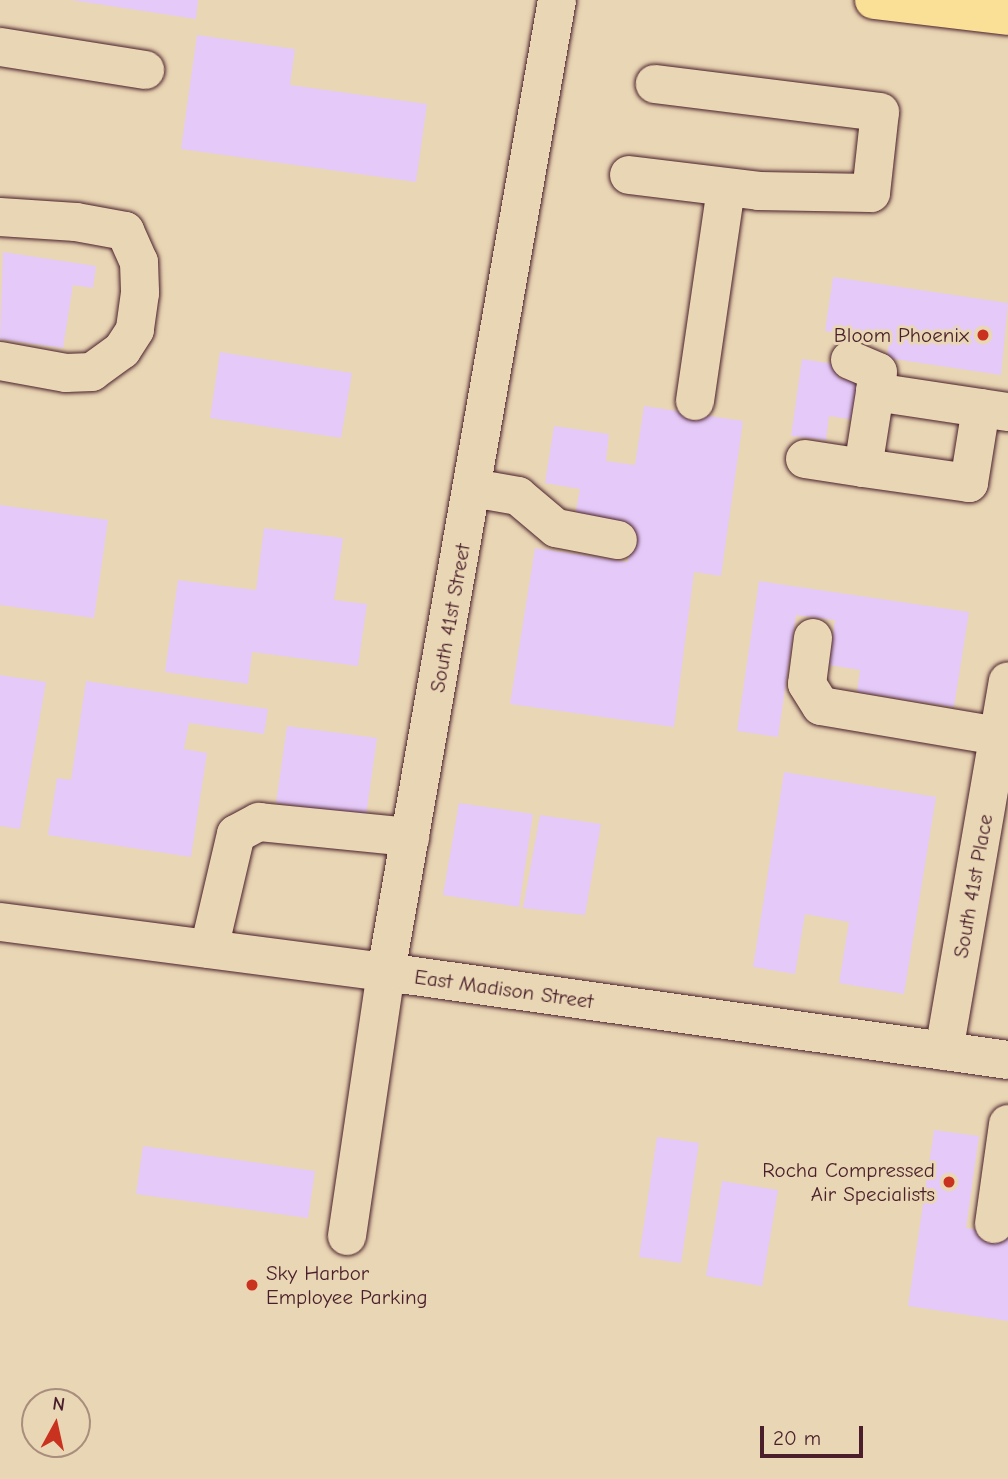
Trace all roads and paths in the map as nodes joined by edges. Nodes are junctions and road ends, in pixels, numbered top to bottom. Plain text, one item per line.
1 (557, 0) edge
2 (874, 0) edge
3 (1008, 16) edge
4 (0, 47) edge
5 (145, 70) dead end
6 (655, 84) dead end
7 (629, 174) dead end
8 (726, 188) junction
9 (0, 217) edge
10 (850, 360) dead end
11 (0, 361) edge
12 (875, 392) junction
13 (695, 401) dead end
14 (995, 410) edge
15 (805, 459) dead end
16 (863, 468) junction
17 (473, 488) junction
18 (618, 540) dead end
19 (813, 638) dead end
20 (1008, 681) edge
21 (999, 736) junction
22 (997, 817) edge
23 (410, 837) junction
24 (0, 922) edge
25 (209, 949) junction
26 (386, 972) junction
27 (944, 1051) junction
28 (1008, 1060) edge
29 (1008, 1124) edge
30 (993, 1224) dead end
31 (347, 1236) dead end

1 - 17 street, South 41st Street
2 - 3 main road
4 - 5 street
6 - 8 street
7 - 8 street
8 - 13 street
9 - 11 street
10 - 12 street
12 - 14 street
12 - 16 street
14 - 16 street
15 - 16 street
17 - 18 street
17 - 23 street, South 41st Street
19 - 21 street
20 - 21 street, South 41st Place
21 - 22 street, South 41st Place
22 - 27 street, South 41st Place
23 - 25 street
23 - 26 street, South 41st Street
24 - 25 street, East Madison Street
25 - 26 street, East Madison Street
26 - 27 street, East Madison Street
26 - 31 street, South 41st Street
27 - 28 street, East Madison Street
29 - 30 street

